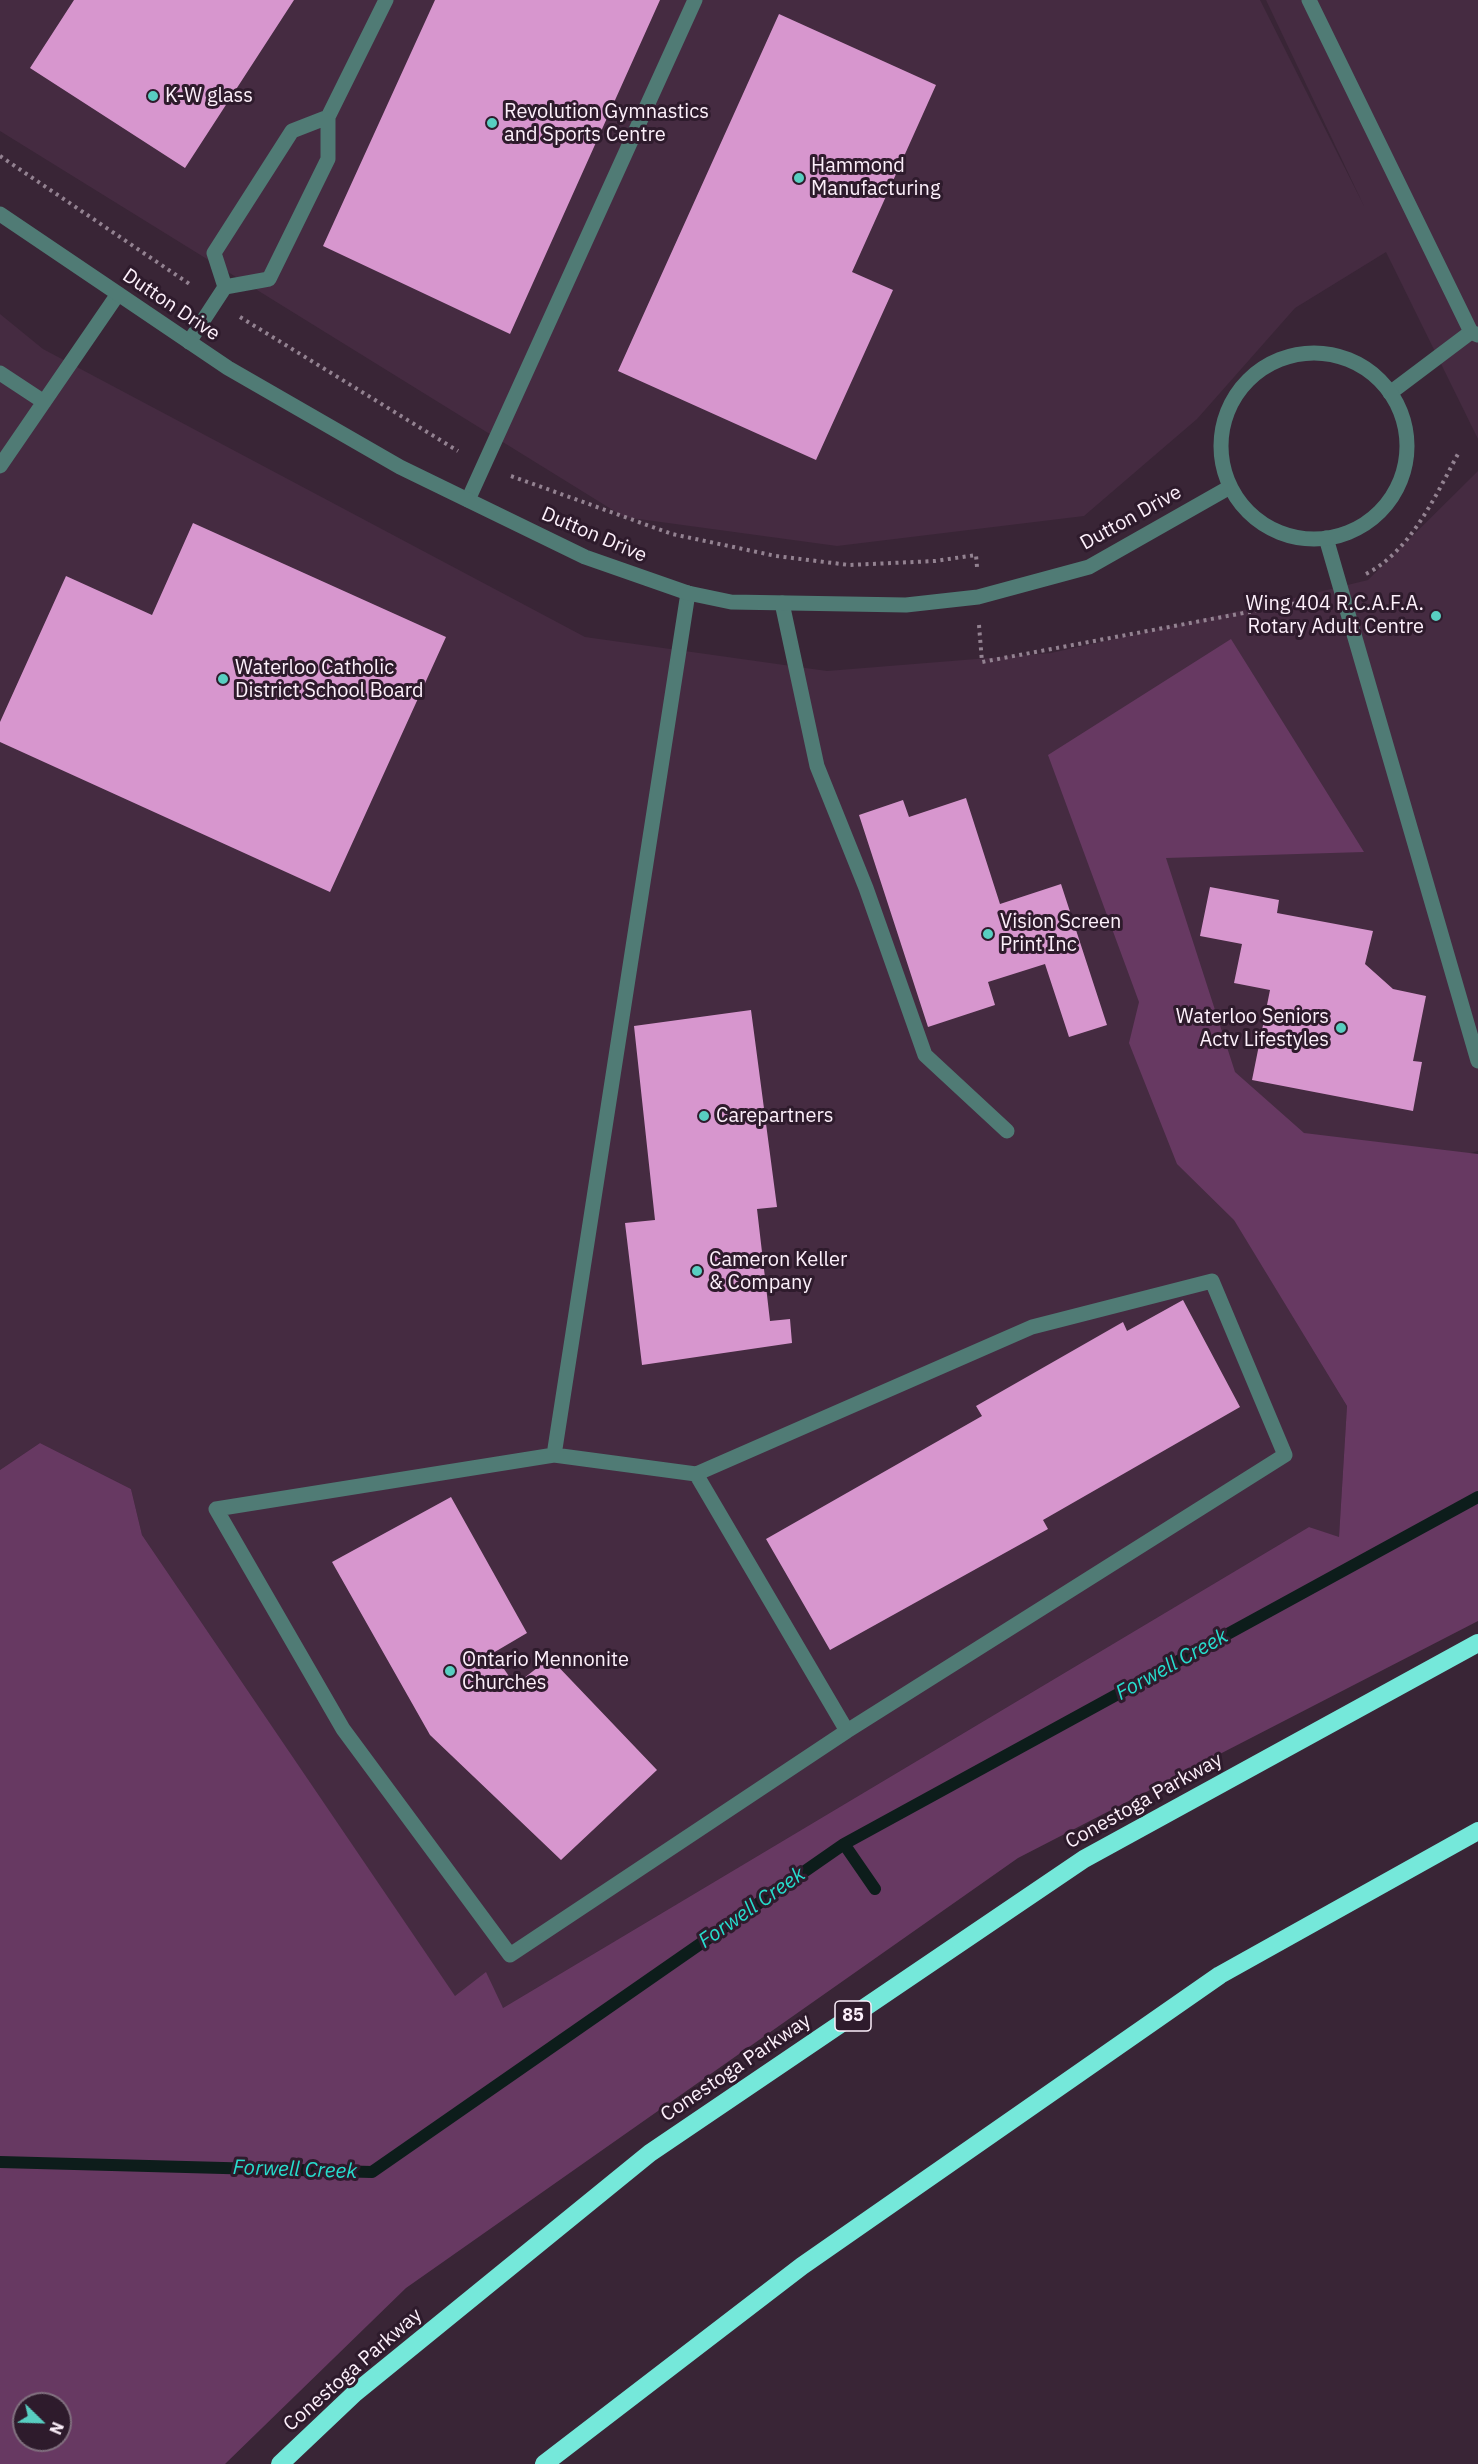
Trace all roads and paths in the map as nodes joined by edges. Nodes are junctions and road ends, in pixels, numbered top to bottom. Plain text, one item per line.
1 (386, 0) edge
2 (695, 0) edge
3 (1309, 0) edge
4 (328, 117) junction
5 (0, 214) edge
6 (225, 287) junction
7 (118, 294) junction
8 (1474, 333) edge
9 (189, 342) junction
10 (0, 373) edge
11 (1390, 393) junction
12 (44, 402) junction
13 (1460, 452) dead end
14 (0, 466) edge
15 (1230, 487) junction
16 (468, 500) junction
17 (1326, 538) junction
18 (1341, 586) junction
19 (688, 593) junction
20 (782, 603) junction
21 (979, 631) dead end
22 (1478, 1061) edge
23 (1007, 1131) dead end
24 (554, 1455) junction
25 (696, 1474) junction
26 (1478, 1643) edge
27 (847, 1731) junction
28 (1478, 1831) edge
29 (280, 2464) edge
30 (544, 2464) edge

1 - 4 street
2 - 16 street
3 - 8 street
4 - 6 street
4 - 6 street
5 - 7 street, Dutton Drive
6 - 9 street
7 - 9 street, Dutton Drive
7 - 12 street
8 - 11 street
9 - 16 street, Dutton Drive
10 - 12 street
11 - 15 street
11 - 17 street
12 - 14 street
13 - 18 path
15 - 17 street
15 - 20 street, Dutton Drive
16 - 19 street, Dutton Drive
17 - 18 street
18 - 21 path
18 - 22 street
19 - 20 street, Dutton Drive
19 - 24 street
20 - 23 street
24 - 25 street
24 - 27 street
25 - 27 street
25 - 27 street
26 - 29 highway, Conestoga Parkway / 85
28 - 30 highway

